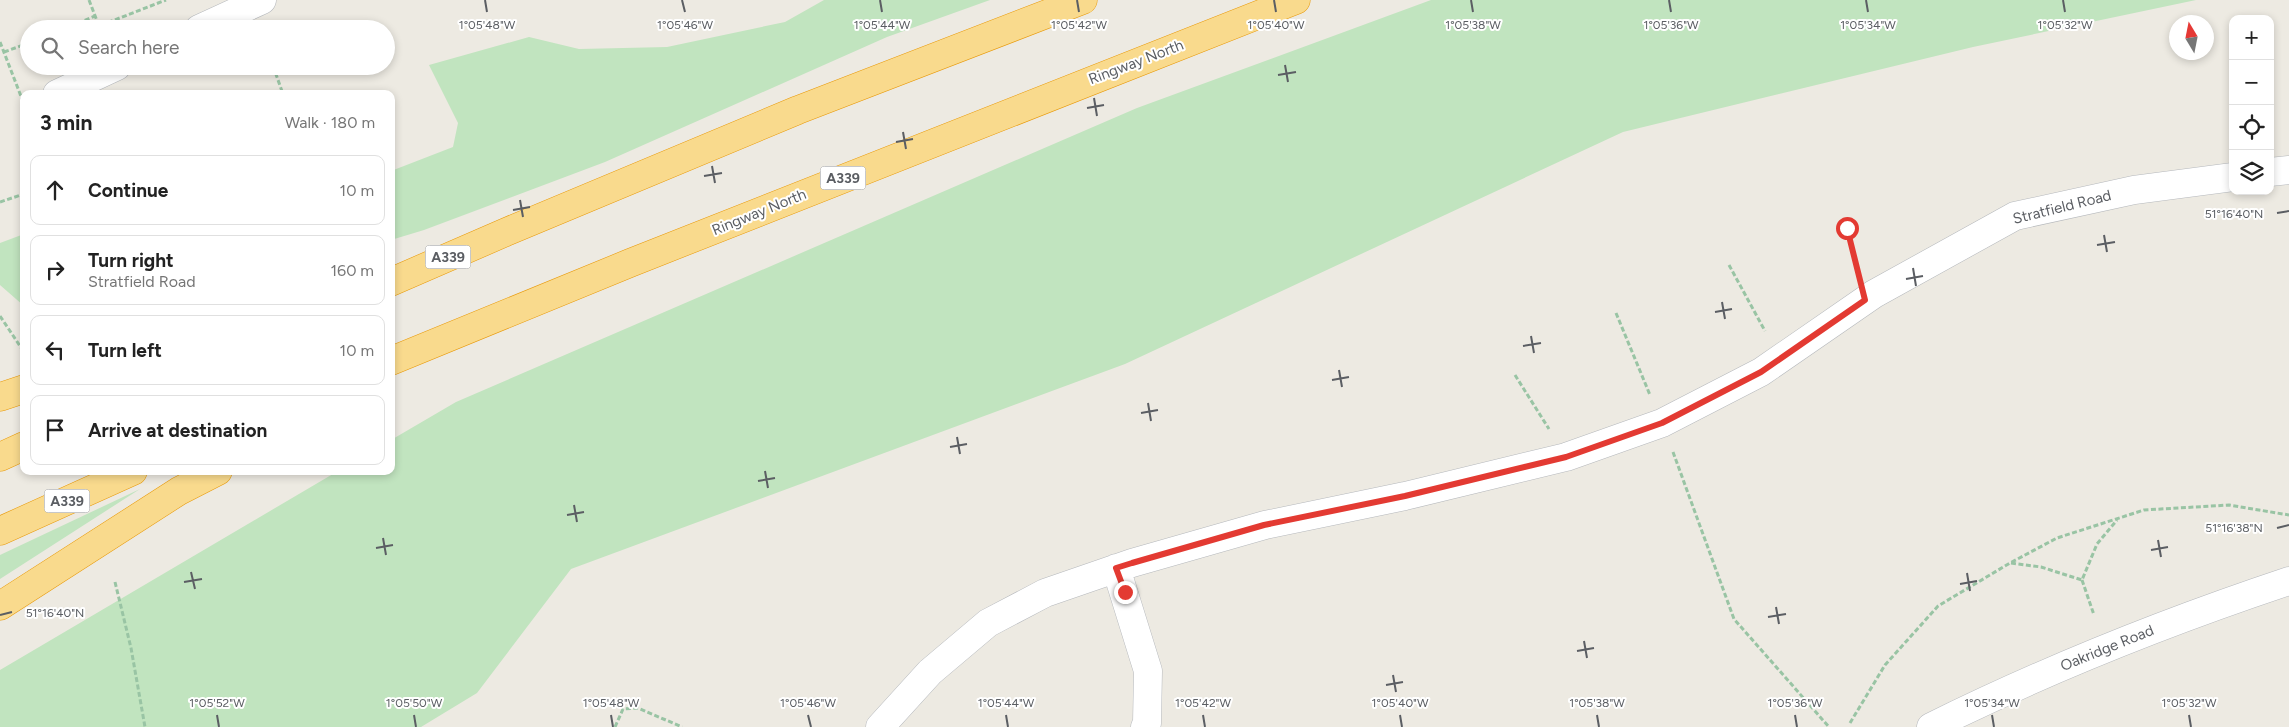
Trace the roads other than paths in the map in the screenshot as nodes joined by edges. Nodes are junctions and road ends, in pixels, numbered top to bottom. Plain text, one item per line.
1 (262, 0) edge
2 (1083, 0) edge
3 (1296, 0) edge
4 (219, 20) edge
5 (89, 75) edge
6 (71, 81) edge
7 (2289, 170) edge
8 (2274, 172) edge
9 (2229, 178) edge
10 (506, 232) junction
11 (395, 265) edge
12 (395, 280) edge
13 (493, 319) junction
14 (395, 359) edge
15 (395, 376) edge
16 (20, 390) edge
17 (0, 397) edge
18 (20, 448) edge
19 (0, 456) edge
20 (124, 475) edge
21 (210, 475) edge
22 (0, 530) edge
23 (1116, 568) junction
24 (2289, 581) edge
25 (0, 606) edge
26 (880, 727) edge
27 (1145, 727) edge
28 (1931, 727) edge

1 - 4 street
2 - 10 highway, A339
3 - 13 highway, Ringway North / A339
5 - 6 street
7 - 8 street
9 - 23 street, Stratfield Road
10 - 11 highway
10 - 12 highway, A339
13 - 14 highway, Ringway North / A339
13 - 15 highway
16 - 17 highway
18 - 19 highway
20 - 22 highway, A339
21 - 25 highway
23 - 26 street, Stratfield Road
23 - 27 street
24 - 28 street, Oakridge Road

